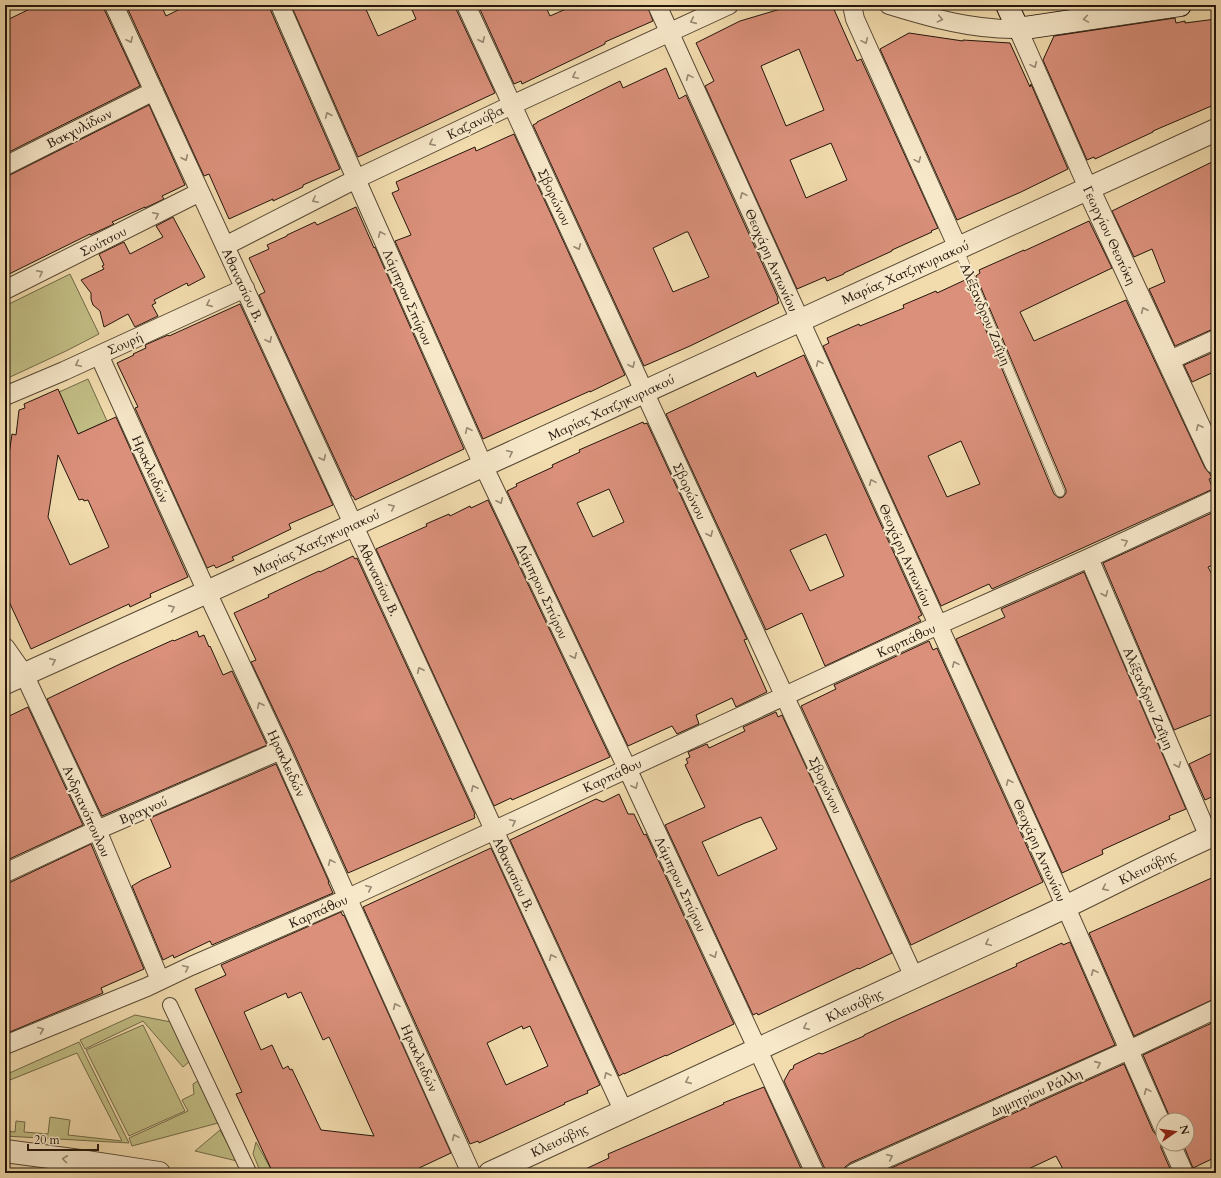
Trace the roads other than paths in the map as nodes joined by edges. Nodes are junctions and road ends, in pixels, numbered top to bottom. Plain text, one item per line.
1 (114, 5) edge
2 (280, 5) edge
3 (466, 5) edge
4 (657, 5) edge
5 (729, 5) edge
6 (852, 5) edge
7 (889, 5) edge
8 (1007, 5) edge
9 (1180, 5) edge
10 (1018, 29) junction
11 (669, 32) junction
12 (154, 91) junction
13 (512, 105) junction
14 (1216, 130) edge
15 (5, 166) edge
16 (356, 179) junction
17 (1088, 188) junction
18 (200, 192) junction
19 (225, 246) junction
20 (958, 248) junction
21 (245, 288) junction
22 (5, 290) edge
23 (799, 320) junction
24 (1216, 339) edge
25 (99, 355) junction
26 (1168, 360) junction
27 (645, 392) junction
28 (5, 396) edge
29 (1216, 463) edge
30 (483, 465) junction
31 (1060, 492) dead end
32 (1216, 499) edge
33 (354, 525) junction
34 (1089, 558) junction
35 (207, 592) junction
36 (938, 625) junction
37 (5, 647) edge
38 (14, 679) edge
39 (785, 696) junction
40 (281, 750) junction
41 (627, 768) junction
42 (97, 830) junction
43 (494, 830) junction
44 (1212, 836) edge
45 (5, 873) edge
46 (348, 898) junction
47 (1066, 907) junction
48 (914, 977) junction
49 (160, 980) junction
50 (170, 1005) dead end
51 (1216, 1009) edge
52 (5, 1045) edge
53 (758, 1049) junction
54 (1129, 1050) junction
55 (624, 1110) junction
56 (1156, 1112) edge
57 (5, 1151) edge
58 (1175, 1152) edge
59 (95, 1168) edge
60 (249, 1172) dead end
61 (159, 1173) edge
62 (471, 1173) edge
63 (490, 1173) edge
64 (815, 1173) edge
65 (854, 1173) edge
66 (1184, 1173) edge

1 -> 12 street, Αθανασίου Β.
16 -> 2 street, Λάμπρου Σπύρου
3 -> 13 street, Σβορώνου
4 - 11 street, Θεοχάρη Αντωνίου
5 -> 11 street, Καζανόβα
6 -> 20 street, Αλέξανδρου Ζαΐμη
7 -> 10 street
8 - 10 street, Γεωργίου Θεοτόκη
9 -> 10 street
10 -> 17 street, Γεωργίου Θεοτόκη
11 -> 13 street, Καζανόβα
23 -> 11 street, Θεοχάρη Αντωνίου
12 - 15 street, Βακχυλίδων
12 -> 18 street, Αθανασίου Β.
13 -> 16 street, Καζανόβα
13 -> 27 street, Σβορώνου
14 - 17 street, Μαρίας Χατζηκυριακού
16 -> 19 street, Καζανόβα
30 -> 16 street, Λάμπρου Σπύρου
17 - 20 street, Μαρίας Χατζηκυριακού
26 -> 17 street, Γεωργίου Θεοτόκη
18 - 19 street, Αθανασίου Β.
22 -> 18 street, Σούτσου
19 - 21 street, Αθανασίου Β.
20 - 23 street, Μαρίας Χατζηκυριακού
20 - 31 lane, Αλέξανδρου Ζαΐμη
21 -> 25 street, Σουρή
21 -> 33 street, Αθανασίου Β.
23 - 27 street, Μαρίας Χατζηκυριακού
36 -> 23 street, Θεοχάρη Αντωνίου
24 - 26 street
25 -> 28 street, Σουρή
25 - 35 street, Ηρακλειδών
29 -> 26 street, Γεωργίου Θεοτόκη
30 -> 27 street, Μαρίας Χατζηκυριακού
27 -> 39 street, Σβορώνου
33 -> 30 street, Μαρίας Χατζηκυριακού
30 -> 41 street, Λάμπρου Σπύρου
34 -> 32 street, Καρπάθου
33 - 35 street, Μαρίας Χατζηκυριακού
43 -> 33 street, Αθανασίου Β.
34 - 36 street, Καρπάθου
34 -> 44 street, Αλέξανδρου Ζαΐμη
38 -> 35 street, Μαρίας Χατζηκυριακού
40 -> 35 street, Ηρακλειδών
36 - 39 street, Καρπάθου
47 -> 36 street, Θεοχάρη Αντωνίου
37 - 38 street, Ανδριανόπουλου
38 - 42 street, Ανδριανόπουλου
39 - 41 street, Καρπάθου
39 - 48 street, Σβορώνου
40 - 42 street, Βραχνού
46 -> 40 street, Ηρακλειδών
43 -> 41 street, Καρπάθου
41 -> 53 street, Λάμπρου Σπύρου
42 - 45 street, Βραχνού
42 - 49 street, Ανδριανόπουλου
46 -> 43 street, Καρπάθου
55 -> 43 street, Αθανασίου Β.
44 -> 47 street, Κλεισόβης
49 -> 46 street, Καρπάθου
62 -> 46 street, Ηρακλειδών
47 -> 48 street, Κλεισόβης
54 -> 47 street, Θεοχάρη Αντωνίου
48 -> 53 street, Κλεισόβης
52 -> 49 street, Καρπάθου
50 - 60 street
51 - 54 street, Δημητρίου Ράλλη
53 -> 55 street, Κλεισόβης
53 - 64 street, Λάμπρου Σπύρου
56 -> 54 street, Θεοχάρη Αντωνίου
65 -> 54 street, Δημητρίου Ράλλη
55 - 63 street, Κλεισόβης
59 -> 57 street
58 - 66 street
59 - 61 street

